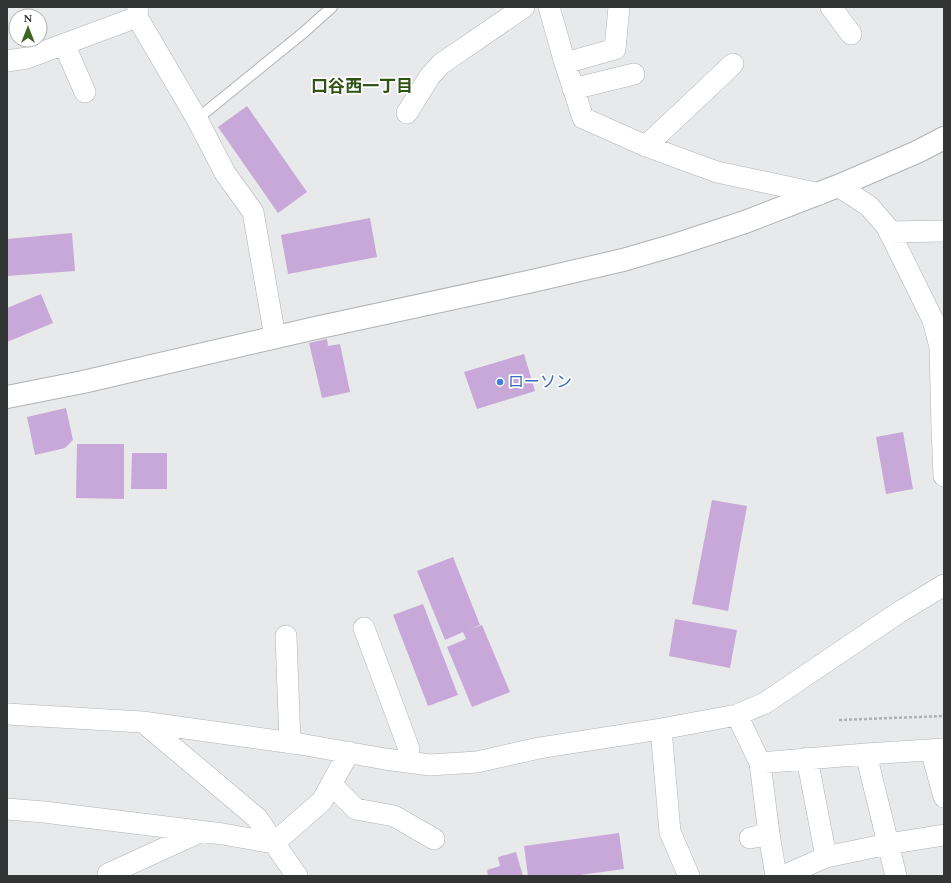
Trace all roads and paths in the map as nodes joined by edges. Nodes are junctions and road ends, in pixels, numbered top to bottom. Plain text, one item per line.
1 (332, 7) edge
2 (524, 7) edge
3 (549, 7) edge
4 (619, 7) edge
5 (831, 7) edge
6 (138, 12) edge
7 (851, 34) dead end
8 (64, 44) junction
9 (7, 61) edge
10 (565, 63) junction
11 (733, 64) dead end
12 (634, 74) dead end
13 (573, 89) junction
14 (85, 92) dead end
15 (407, 113) dead end
16 (197, 119) junction
17 (944, 138) edge
18 (646, 146) junction
19 (829, 190) junction
20 (944, 231) edge
21 (889, 232) junction
22 (275, 337) junction
23 (7, 397) edge
24 (943, 448) edge
25 (944, 476) edge
26 (944, 585) edge
27 (364, 628) dead end
28 (286, 636) dead end
29 (7, 714) edge
30 (737, 715) junction
31 (944, 716) edge
32 (839, 720) dead end
33 (142, 722) junction
34 (661, 729) junction
35 (290, 743) junction
36 (937, 750) edge
37 (349, 752) junction
38 (866, 754) junction
39 (807, 758) junction
40 (405, 761) junction
41 (760, 763) junction
42 (331, 784) junction
43 (944, 797) edge
44 (7, 809) edge
45 (202, 831) junction
46 (944, 835) edge
47 (434, 839) dead end
48 (274, 843) junction
49 (888, 844) junction
50 (826, 857) junction
51 (108, 876) edge
52 (297, 876) edge
53 (689, 876) edge
54 (776, 876) edge
55 (783, 876) edge
56 (896, 876) edge

1 - 16 lane
2 - 15 street
3 - 10 street
4 - 10 street
5 - 7 street
6 - 8 street
6 - 16 street
8 - 9 street
8 - 14 street
10 - 13 street
11 - 18 street
12 - 13 street
13 - 18 street
16 - 22 street
17 - 19 street
18 - 19 street
19 - 21 street
19 - 22 street
20 - 21 street
21 - 24 street
22 - 23 street
24 - 25 street
26 - 30 street
27 - 40 street
28 - 35 street
29 - 33 street
30 - 34 street
30 - 41 street
31 - 32 path
33 - 35 street
33 - 48 street
34 - 40 street
34 - 53 street
35 - 37 street
36 - 38 street
36 - 43 street
37 - 40 street
37 - 42 street
38 - 39 street
38 - 49 street
39 - 41 street
39 - 50 street
41 - 54 street
42 - 47 street
42 - 48 street
44 - 45 street
45 - 48 street
45 - 51 street
46 - 49 street
48 - 52 street
49 - 50 street
49 - 56 street
50 - 55 street

